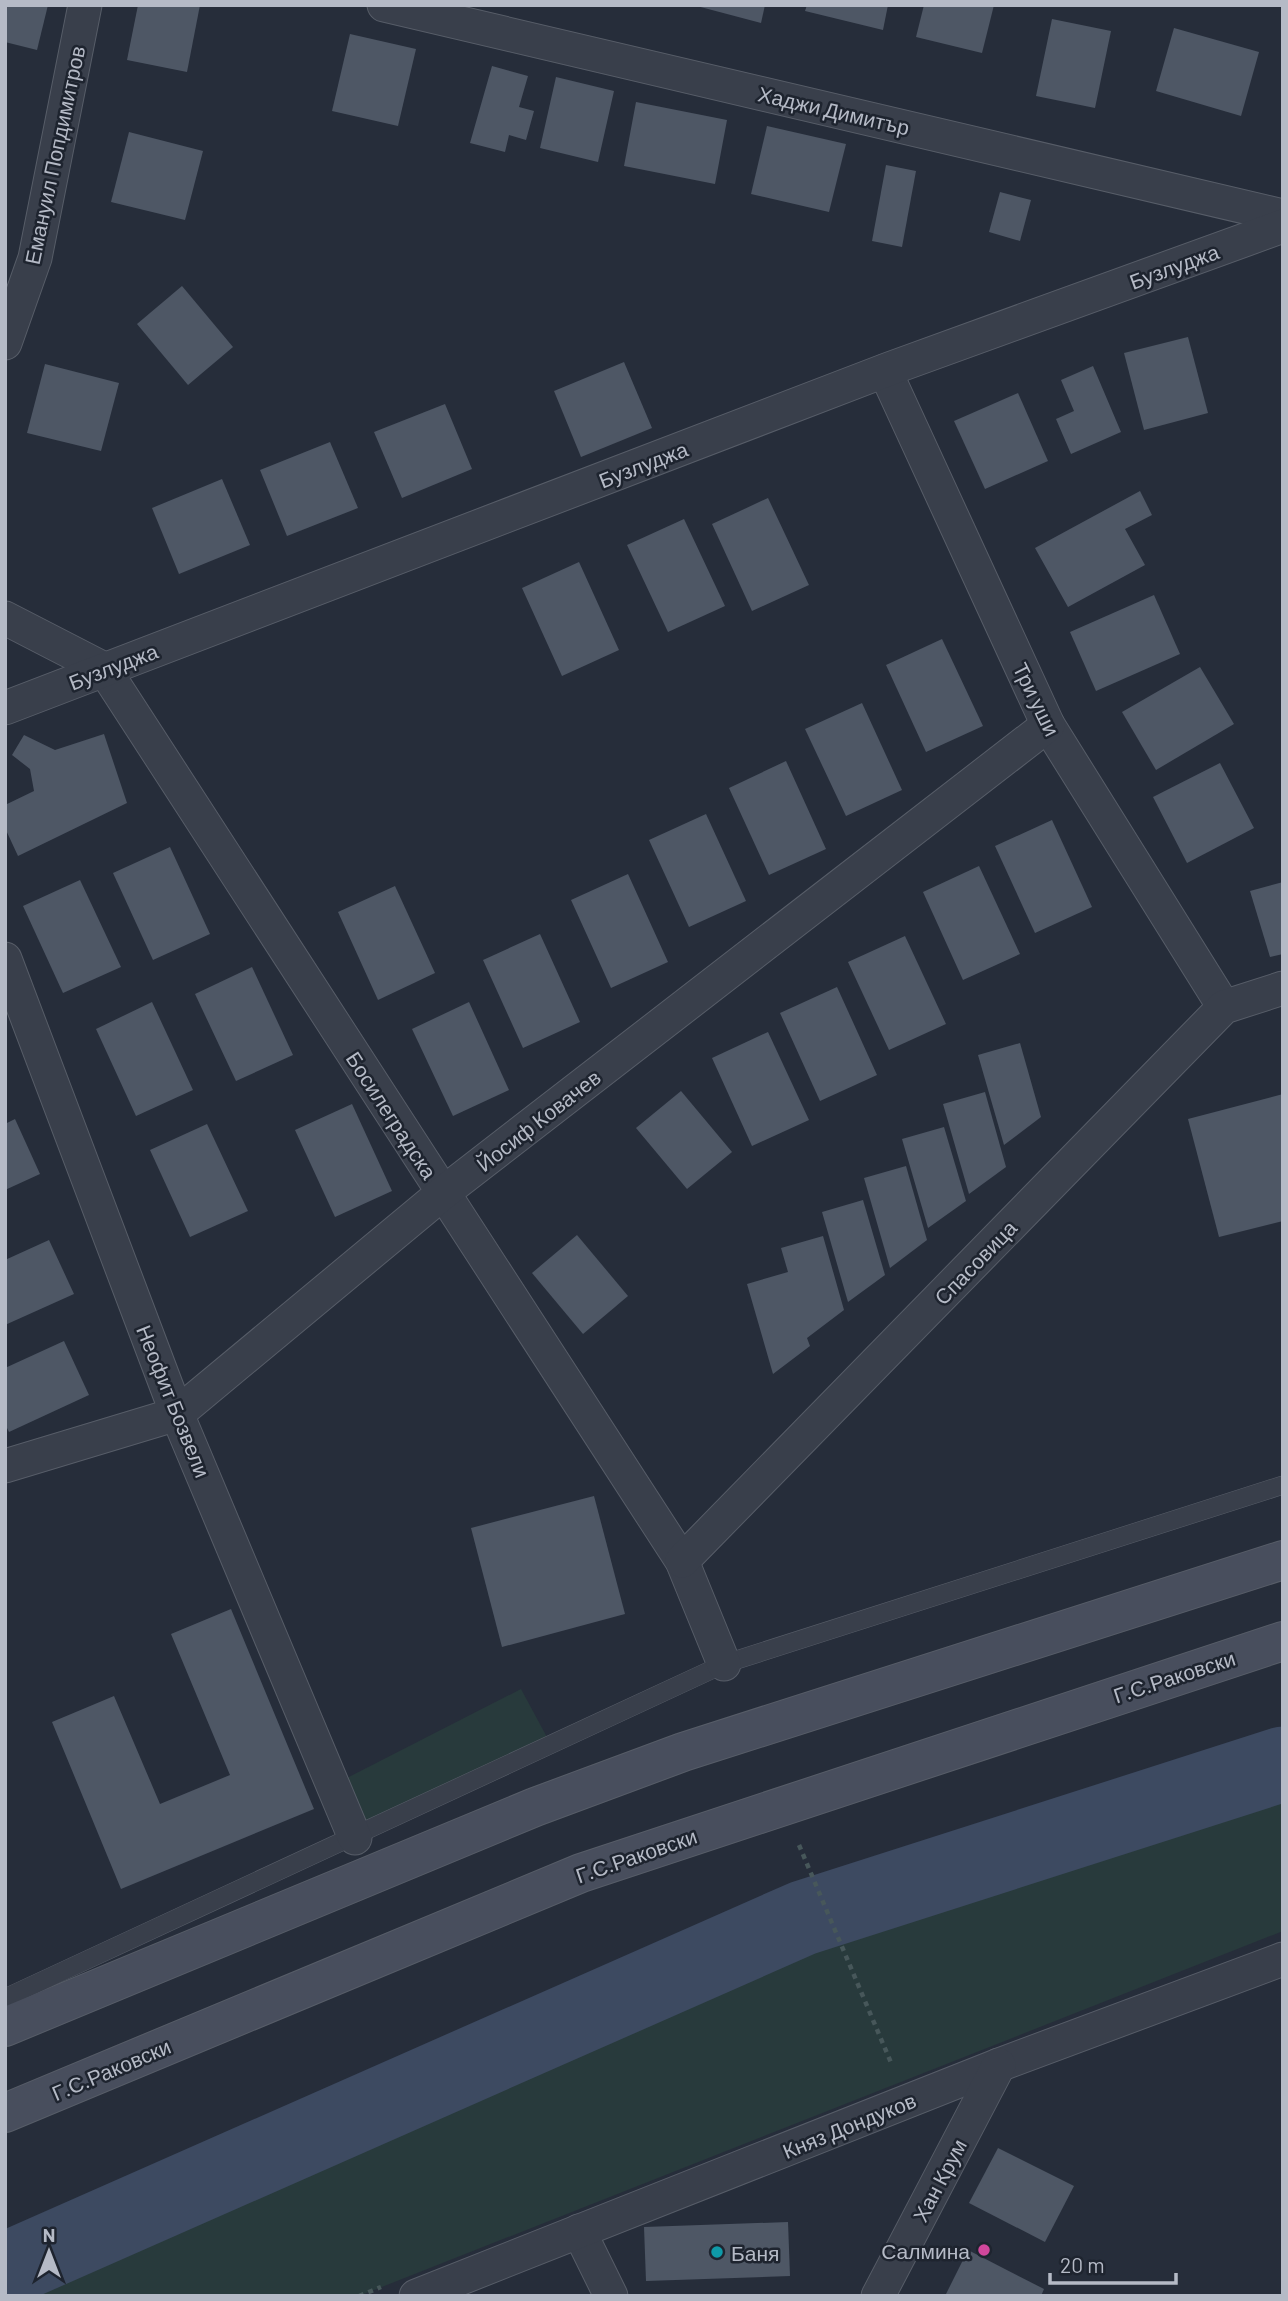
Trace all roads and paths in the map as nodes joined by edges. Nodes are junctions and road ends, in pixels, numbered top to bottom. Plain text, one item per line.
1 (85, 5) edge
2 (384, 5) edge
3 (1283, 216) edge
4 (1283, 226) edge
5 (5, 343) edge
6 (885, 371) junction
7 (5, 618) edge
8 (104, 669) junction
9 (5, 708) edge
10 (1048, 725) junction
11 (5, 959) edge
12 (1283, 988) edge
13 (1224, 1007) junction
14 (443, 1193) junction
15 (177, 1414) junction
16 (5, 1466) edge
17 (1283, 1485) edge
18 (1283, 1560) edge
19 (682, 1561) junction
20 (1283, 1641) edge
21 (724, 1664) junction
22 (355, 1838) junction
23 (800, 1849) dead end
24 (1283, 1959) edge
25 (5, 1998) edge
26 (5, 2027) edge
27 (999, 2065) junction
28 (908, 2101) junction
29 (5, 2113) edge
30 (579, 2231) junction
31 (416, 2296) edge
32 (611, 2296) edge
33 (878, 2296) edge

1 - 5 street, Емануил Попдимитров
2 - 3 street, Хаджи Димитър
4 - 6 street, Бузлуджа
6 - 8 street, Бузлуджа
6 - 10 street, Три уши
7 - 8 street, Босилеградска
8 - 9 street, Бузлуджа
8 - 14 street, Босилеградска
10 - 13 street, Три уши
10 - 14 street, Йосиф Ковачев
11 - 15 street, Неофит Бозвели
12 - 13 street, Спасовица
13 - 19 street, Спасовица
14 - 15 street, Йосиф Ковачев
14 - 19 street, Босилеградска
15 - 16 street, Йосиф Ковачев
15 - 22 street, Неофит Бозвели
17 - 21 lane
18 - 26 street
19 - 21 street, Босилеградска
20 - 29 street, Г.С.Раковски
21 - 22 lane
22 - 25 lane
23 - 28 path
24 - 27 street, Княз Дондуков
27 - 28 street, Княз Дондуков
27 - 33 street, Хан Крум
28 - 30 street, Княз Дондуков
30 - 31 street, Княз Дондуков
30 - 32 street

